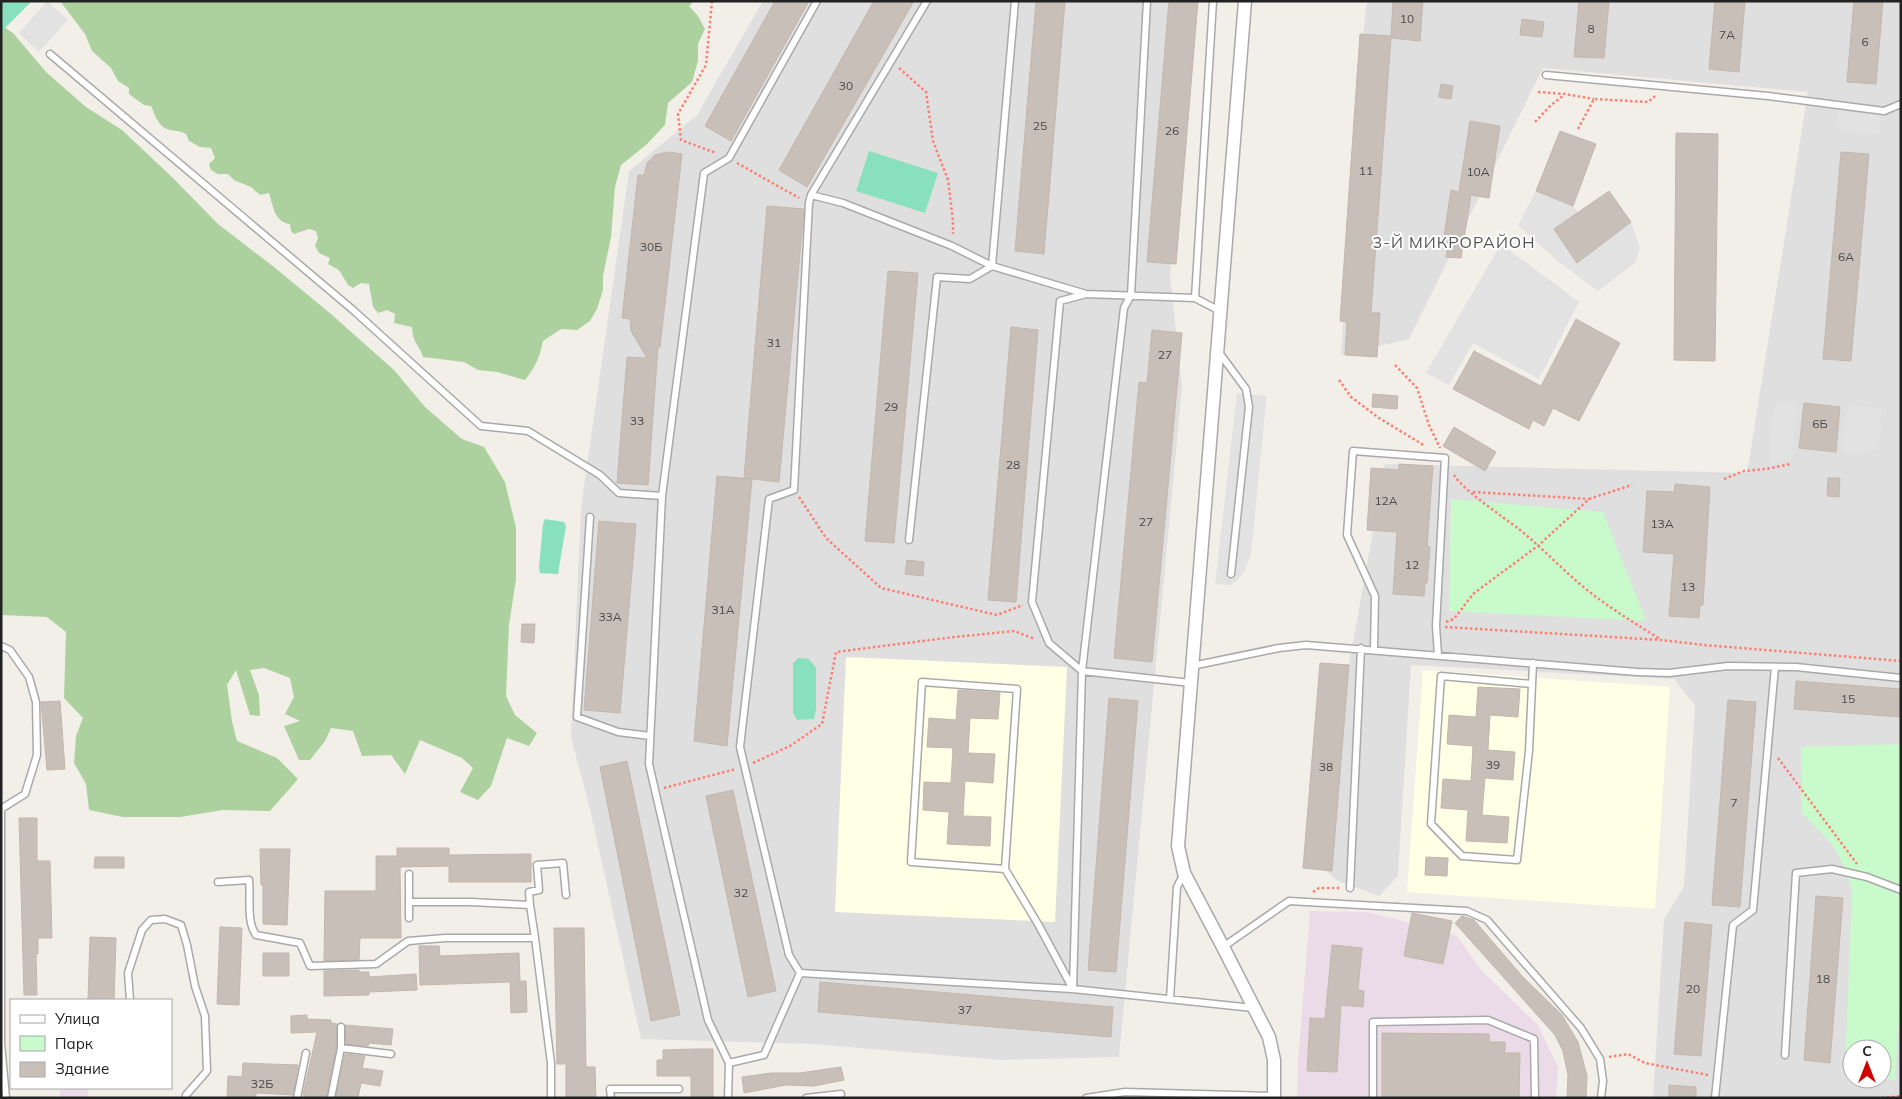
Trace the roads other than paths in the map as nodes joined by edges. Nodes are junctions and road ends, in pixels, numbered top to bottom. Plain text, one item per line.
1 (817, 1) edge
2 (927, 1) edge
3 (1015, 1) edge
4 (1146, 1) edge
5 (1213, 1) edge
6 (1245, 1) edge
7 (50, 54) dead end
8 (1546, 75) dead end
9 (1901, 104) edge
10 (811, 195) junction
11 (992, 266) junction
12 (1086, 294) junction
13 (1131, 295) junction
14 (1195, 298) junction
15 (1220, 310) junction
16 (1217, 350) junction
17 (662, 496) junction
18 (590, 517) dead end
19 (909, 540) dead end
20 (1231, 574) dead end
21 (1, 646) edge
22 (1361, 648) junction
23 (1374, 650) junction
24 (1438, 655) junction
25 (1533, 663) junction
26 (1192, 666) junction
27 (1776, 667) junction
28 (1082, 671) junction
29 (1901, 678) edge
30 (1191, 683) junction
31 (1532, 684) junction
32 (650, 736) junction
33 (1, 809) edge
34 (1004, 869) junction
35 (1184, 873) junction
36 (409, 874) dead end
37 (218, 882) dead end
38 (1350, 888) road end
39 (1901, 890) edge
40 (566, 895) dead end
41 (410, 902) junction
42 (530, 906) junction
43 (409, 918) dead end
44 (535, 938) junction
45 (1223, 947) junction
46 (800, 973) junction
47 (1073, 989) junction
48 (130, 999) edge
49 (1170, 999) junction
50 (1254, 1008) junction
51 (341, 1027) dead end
52 (1, 1043) edge
53 (341, 1048) junction
54 (306, 1053) dead end
55 (391, 1054) dead end
56 (1786, 1055) dead end
57 (729, 1063) junction
58 (680, 1089) dead end
59 (841, 1094) dead end
60 (1186, 1096) edge
61 (1274, 1097) edge
62 (6, 1098) edge
63 (186, 1098) edge
64 (297, 1098) edge
65 (331, 1098) edge
66 (551, 1098) edge
67 (611, 1098) edge
68 (728, 1098) edge
69 (806, 1098) edge
70 (1086, 1098) edge
71 (1373, 1098) edge
72 (1535, 1098) edge
73 (1600, 1098) edge
74 (1715, 1098) edge

1 - 17 lane
2 - 10 lane
3 - 11 lane
4 - 13 lane
5 - 14 lane
6 - 15 street
7 - 17 lane
8 - 9 lane
10 - 11 lane
10 - 46 lane
11 - 12 lane
11 - 19 lane
12 - 13 lane
12 - 28 lane
13 - 14 lane
13 - 28 lane
14 - 15 lane
15 - 16 street
16 - 20 lane
16 - 26 street
17 - 32 lane
18 - 32 lane
21 - 33 lane
22 - 23 lane
22 - 26 lane
22 - 38 lane
23 - 24 lane
23 - 24 lane
24 - 25 lane
25 - 27 lane
25 - 31 lane
26 - 30 street
27 - 29 lane
27 - 74 lane
28 - 30 lane
28 - 47 lane
30 - 35 street
31 - 31 lane
32 - 57 lane
33 - 52 lane
34 - 34 lane
34 - 47 lane
35 - 45 street
35 - 49 lane
36 - 41 lane
37 - 44 lane
39 - 56 lane
40 - 42 lane
41 - 42 lane
41 - 43 lane
42 - 44 lane
44 - 66 lane
45 - 50 street
45 - 73 lane
46 - 47 lane
46 - 57 lane
47 - 49 lane
48 - 63 lane
49 - 50 lane
50 - 61 street
51 - 53 lane
52 - 62 lane
53 - 55 lane
53 - 65 lane
54 - 64 lane
57 - 68 lane
58 - 67 lane
59 - 69 lane
60 - 61 lane
60 - 70 lane
71 - 72 lane

